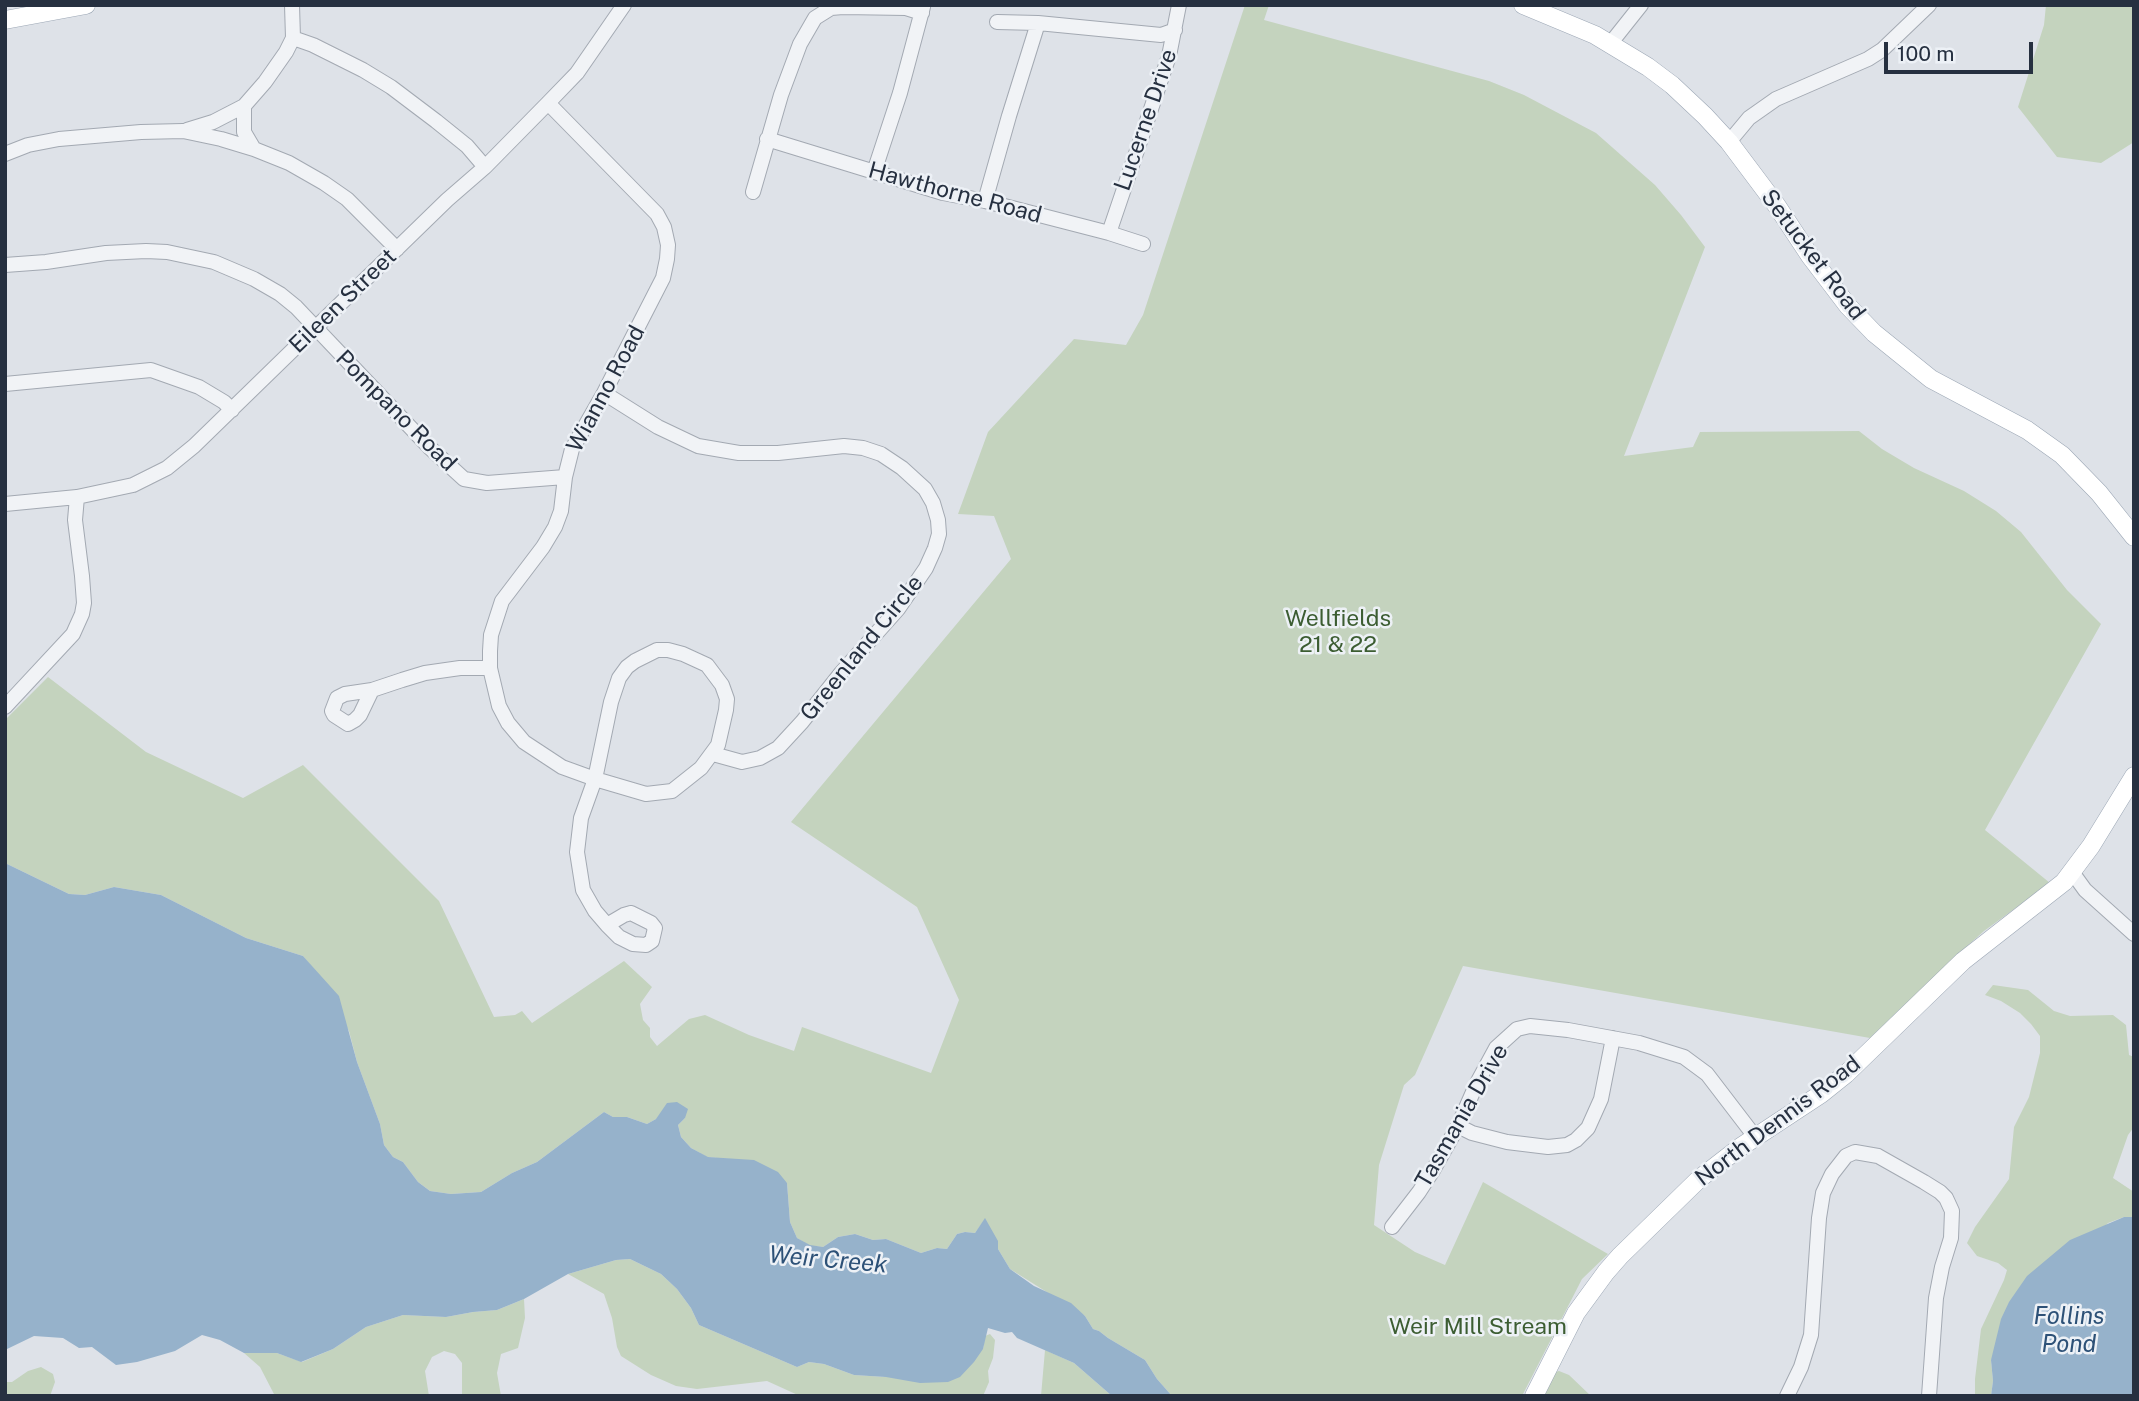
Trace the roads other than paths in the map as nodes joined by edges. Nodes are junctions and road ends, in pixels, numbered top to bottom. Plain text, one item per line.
1 (86, 5) edge
2 (292, 5) edge
3 (624, 5) edge
4 (1179, 5) edge
5 (1523, 5) edge
6 (1641, 5) edge
7 (1928, 5) edge
8 (922, 8) edge
9 (12, 14) edge
10 (997, 22) dead end
11 (1038, 23) junction
12 (1175, 30) junction
13 (293, 38) junction
14 (1610, 44) junction
15 (548, 103) junction
16 (244, 106) junction
17 (183, 131) junction
18 (767, 139) junction
19 (1729, 142) junction
20 (254, 149) junction
21 (5, 153) edge
22 (485, 167) junction
23 (874, 172) junction
24 (752, 192) dead end
25 (985, 201) junction
26 (1109, 233) junction
27 (1143, 244) dead end
28 (397, 249) junction
29 (5, 265) edge
30 (315, 328) junction
31 (5, 384) edge
32 (604, 393) junction
33 (232, 410) junction
34 (565, 477) junction
35 (77, 497) junction
36 (5, 505) edge
37 (2134, 537) edge
38 (490, 668) junction
39 (372, 690) dead end
40 (5, 708) edge
41 (713, 754) junction
42 (2134, 776) edge
43 (595, 779) junction
44 (2072, 872) junction
45 (607, 925) dead end
46 (2134, 934) edge
47 (1613, 1038) junction
48 (1458, 1126) junction
49 (1756, 1138) junction
50 (1392, 1227) dead end
51 (1534, 1396) edge
52 (1787, 1396) edge
53 (1929, 1396) edge

1 - 9 main road
2 - 13 street
3 - 15 street, Eileen Street
4 - 12 street, Lucerne Drive
5 - 14 main road, Setucket Road
6 - 14 street
7 - 19 street
8 - 18 street
8 - 23 street
10 - 11 street
11 - 12 street
11 - 25 street
12 - 26 street, Lucerne Drive
13 - 16 street
13 - 22 street
14 - 19 main road, Setucket Road
15 - 22 street, Eileen Street
15 - 32 street, Wianno Road
16 - 17 street
16 - 20 street
17 - 20 street
17 - 21 street
18 - 23 street, Hawthorne Road
18 - 24 street
19 - 37 main road, Setucket Road
20 - 28 street
22 - 28 street, Eileen Street
23 - 25 street, Hawthorne Road
25 - 26 street, Hawthorne Road
26 - 27 street, Hawthorne Road
28 - 30 street, Eileen Street
29 - 30 street, Pompano Road
30 - 33 street, Eileen Street
30 - 34 street, Pompano Road
31 - 33 street
32 - 34 street, Wianno Road
32 - 41 street, Greenland Circle
33 - 35 street, Eileen Street
34 - 38 street, Wianno Road
35 - 36 street, Eileen Street
35 - 40 street
38 - 39 street
38 - 43 street, Wianno Road
41 - 43 street, Wianno Road
41 - 43 street, Wianno Road
42 - 44 main road, North Dennis Road
43 - 45 street, Wianno Road
44 - 46 street
44 - 49 main road, North Dennis Road
47 - 48 street, Tasmania Drive
47 - 48 street
47 - 49 street, Tasmania Drive
48 - 50 street, Tasmania Drive
49 - 51 main road, North Dennis Road
52 - 53 street

